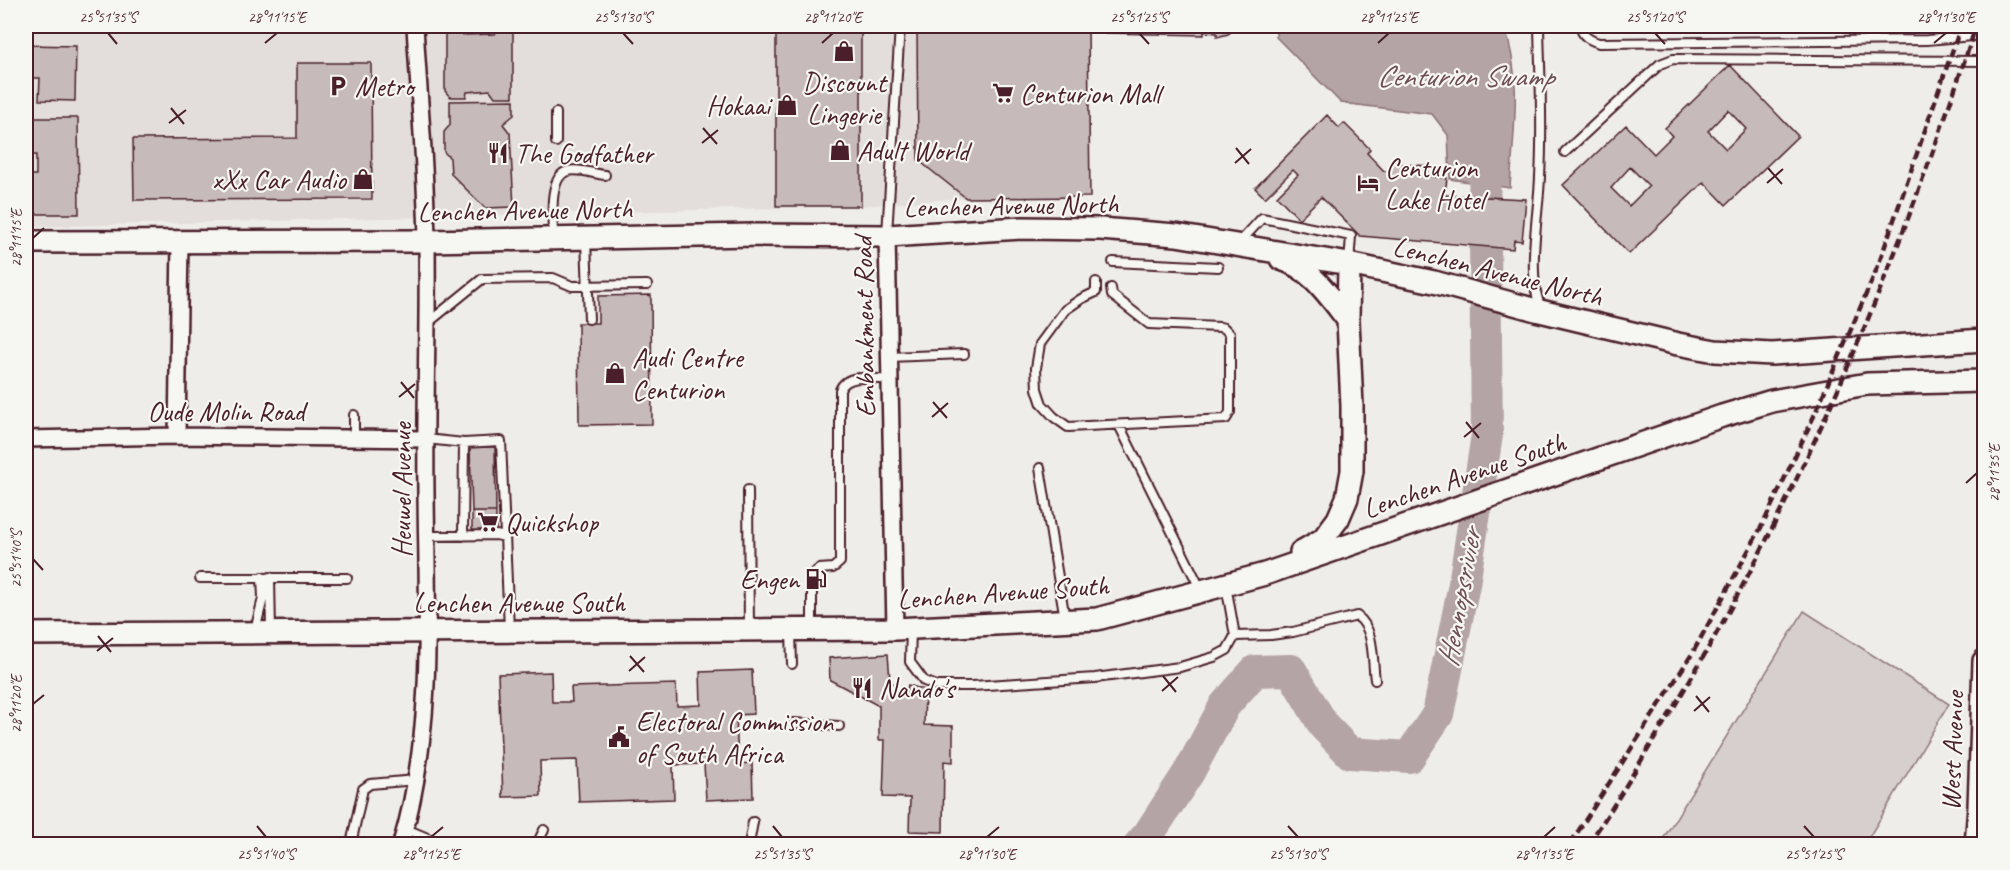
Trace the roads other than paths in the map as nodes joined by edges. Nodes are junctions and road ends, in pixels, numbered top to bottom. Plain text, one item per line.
1 (415, 26) edge
2 (900, 26) edge
3 (1539, 26) edge
4 (1581, 26) edge
5 (1984, 35) edge
6 (1984, 61) edge
7 (556, 113) dead end
8 (556, 142) dead end
9 (1565, 152) dead end
10 (605, 175) dead end
11 (887, 236) junction
12 (586, 238) junction
13 (553, 239) junction
14 (427, 241) junction
15 (26, 242) edge
16 (180, 242) junction
17 (1237, 246) junction
18 (1113, 262) dead end
19 (1349, 264) junction
20 (1218, 267) dead end
21 (1096, 282) dead end
22 (588, 285) junction
23 (647, 285) dead end
24 (1111, 288) dead end
25 (1539, 310) junction
26 (589, 320) dead end
27 (1348, 320) junction
28 (426, 324) junction
29 (1984, 340) edge
30 (964, 354) dead end
31 (889, 357) junction
32 (889, 380) junction
33 (1984, 381) edge
34 (354, 415) dead end
35 (1119, 425) junction
36 (177, 436) junction
37 (354, 437) junction
38 (26, 439) edge
39 (426, 439) junction
40 (464, 443) junction
41 (1040, 468) dead end
42 (748, 490) dead end
43 (426, 536) junction
44 (462, 536) junction
45 (505, 537) junction
46 (1265, 574) junction
47 (266, 577) junction
48 (200, 578) dead end
49 (346, 578) dead end
50 (1225, 585) junction
51 (1202, 591) junction
52 (1066, 620) junction
53 (791, 629) junction
54 (812, 629) junction
55 (903, 629) junction
56 (749, 630) junction
57 (428, 631) junction
58 (509, 631) junction
59 (262, 632) junction
60 (26, 634) edge
61 (1235, 636) junction
62 (792, 664) dead end
63 (1984, 671) edge
64 (1374, 680) dead end
65 (792, 723) dead end
66 (839, 726) dead end
67 (416, 780) junction
68 (1982, 807) edge
69 (753, 822) dead end
70 (406, 829) junction
71 (544, 830) dead end
72 (351, 844) edge
73 (401, 844) edge
74 (442, 844) edge
75 (537, 844) edge
76 (749, 844) edge
77 (1976, 844) edge

1 - 14 street, Heuwel Avenue
2 - 11 lane, Embankment Road
3 - 25 lane
4 - 5 lane
6 - 9 lane
7 - 8 lane
10 - 13 lane
11 - 12 main road, Lenchen Avenue North
11 - 17 main road, Lenchen Avenue North
11 - 31 street, Embankment Road
12 - 13 main road, Lenchen Avenue North
12 - 22 lane
13 - 14 main road, Lenchen Avenue North
14 - 16 main road, Lenchen Avenue North
14 - 28 street, Heuwel Avenue
15 - 16 main road, Lenchen Avenue North
16 - 36 street
17 - 19 main road, Lenchen Avenue North
17 - 19 lane
17 - 27 main road
18 - 20 lane
19 - 25 main road, Lenchen Avenue North
19 - 27 main road
21 - 35 lane
22 - 23 lane
22 - 26 lane
22 - 28 lane
24 - 35 lane
25 - 29 main road, Lenchen Avenue North
27 - 46 main road
28 - 39 street, Heuwel Avenue
30 - 31 lane
31 - 32 street, Embankment Road
32 - 54 lane
32 - 55 street, Embankment Road
33 - 46 main road, Lenchen Avenue South
34 - 37 lane
35 - 51 lane
36 - 37 street, Oude Molin Road
36 - 38 street, Oude Molin Road
37 - 39 street, Oude Molin Road
39 - 40 lane
39 - 43 street, Heuwel Avenue
40 - 44 lane
40 - 45 lane
41 - 52 lane
42 - 56 lane
43 - 44 lane
43 - 57 street, Heuwel Avenue
44 - 45 lane
45 - 58 lane
46 - 50 main road, Lenchen Avenue South
47 - 48 lane
47 - 49 lane
47 - 59 lane
47 - 59 lane
50 - 51 main road, Lenchen Avenue South
50 - 61 lane
51 - 52 main road, Lenchen Avenue South
52 - 55 main road, Lenchen Avenue South
53 - 54 main road, Lenchen Avenue South
53 - 56 main road, Lenchen Avenue South
53 - 62 lane
54 - 55 main road, Lenchen Avenue South
55 - 61 lane
56 - 58 main road, Lenchen Avenue South
57 - 58 main road, Lenchen Avenue South
57 - 59 main road, Lenchen Avenue South
57 - 67 street, Heuwel Avenue
59 - 60 main road, Lenchen Avenue South
61 - 64 lane
63 - 68 main road, West Avenue
65 - 66 lane
67 - 70 street, Heuwel Avenue
67 - 72 lane
68 - 77 main road, West Avenue
69 - 76 lane
70 - 73 street, Heuwel Avenue
70 - 74 lane
71 - 75 lane

